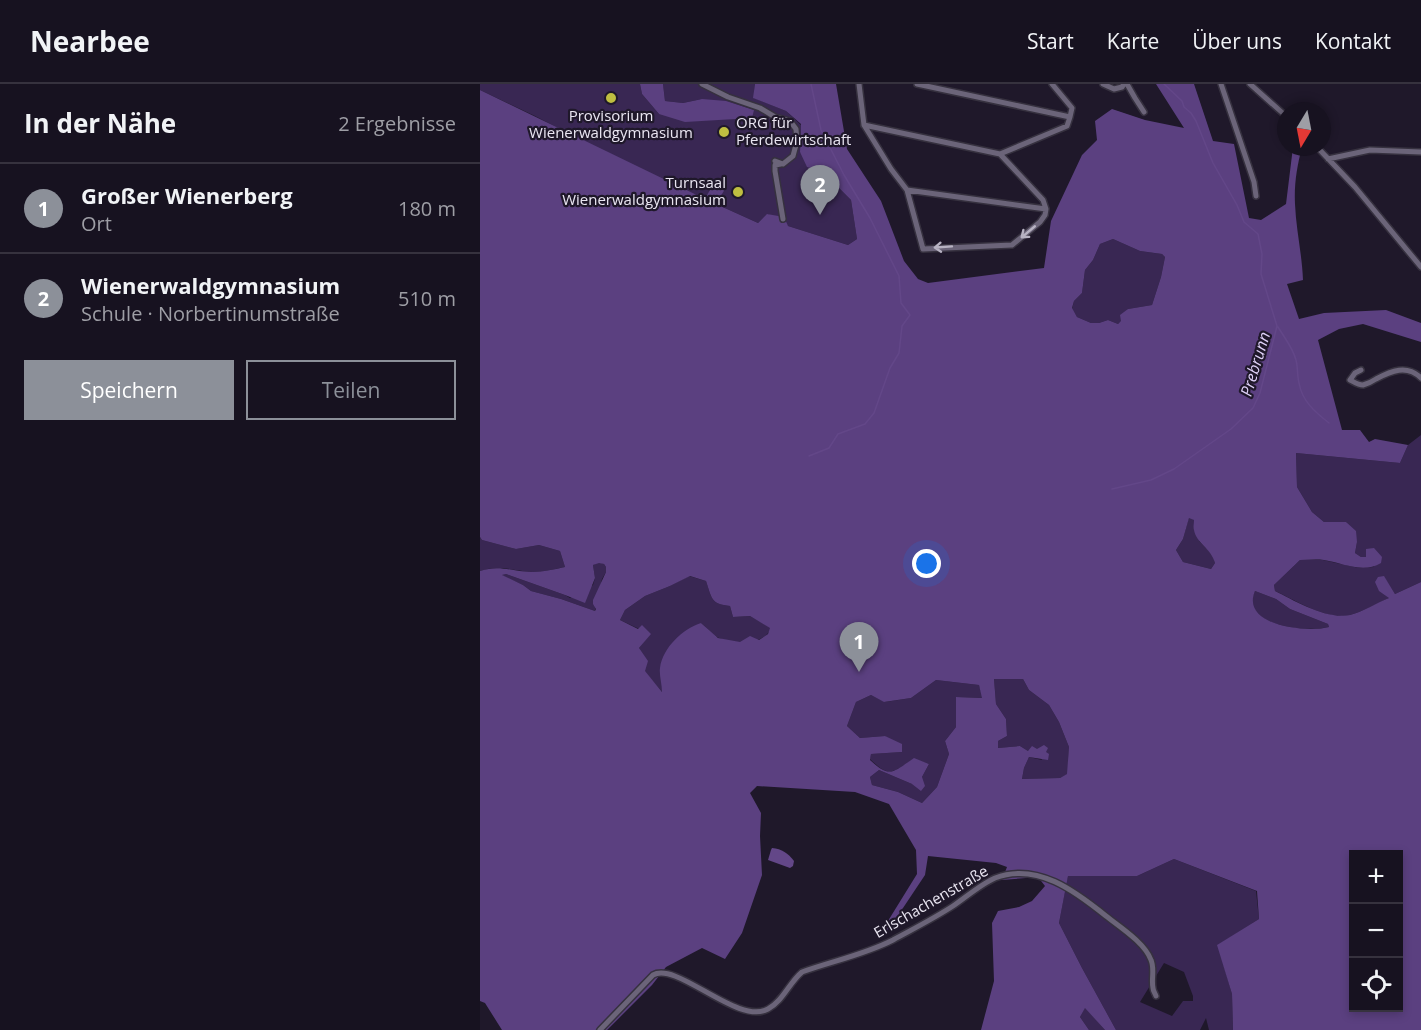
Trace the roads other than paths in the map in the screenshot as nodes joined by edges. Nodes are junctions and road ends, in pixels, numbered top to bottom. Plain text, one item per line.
1 (702, 84) edge
2 (860, 84) edge
3 (917, 84) edge
4 (1052, 84) edge
5 (1103, 84) edge
6 (1125, 84) edge
7 (1221, 84) edge
8 (1250, 84) edge
9 (950, 87) edge
10 (1277, 108) edge
11 (1144, 112) dead end
12 (1071, 117) junction
13 (864, 124) junction
14 (1421, 152) edge
15 (1000, 154) junction
16 (1325, 156) edge
17 (1328, 159) junction
18 (775, 161) dead end
19 (783, 164) junction
20 (906, 190) junction
21 (1256, 196) dead end
22 (1046, 209) junction
23 (783, 219) dead end
24 (1421, 267) edge
25 (1361, 370) dead end
26 (1421, 378) edge
27 (1156, 996) dead end
28 (600, 1030) edge

1 - 19 street
2 - 13 street
3 - 9 street
4 - 12 street
5 - 6 street
6 - 11 street
7 - 21 street
8 - 10 street
9 - 12 street
12 - 15 street
13 - 15 street
13 - 20 street
14 - 17 street
15 - 22 street
16 - 17 street
17 - 24 street
18 - 19 street
19 - 23 street
20 - 22 street
22 -> 20 street
25 - 26 street
27 - 28 street, Erlschachenstraße

